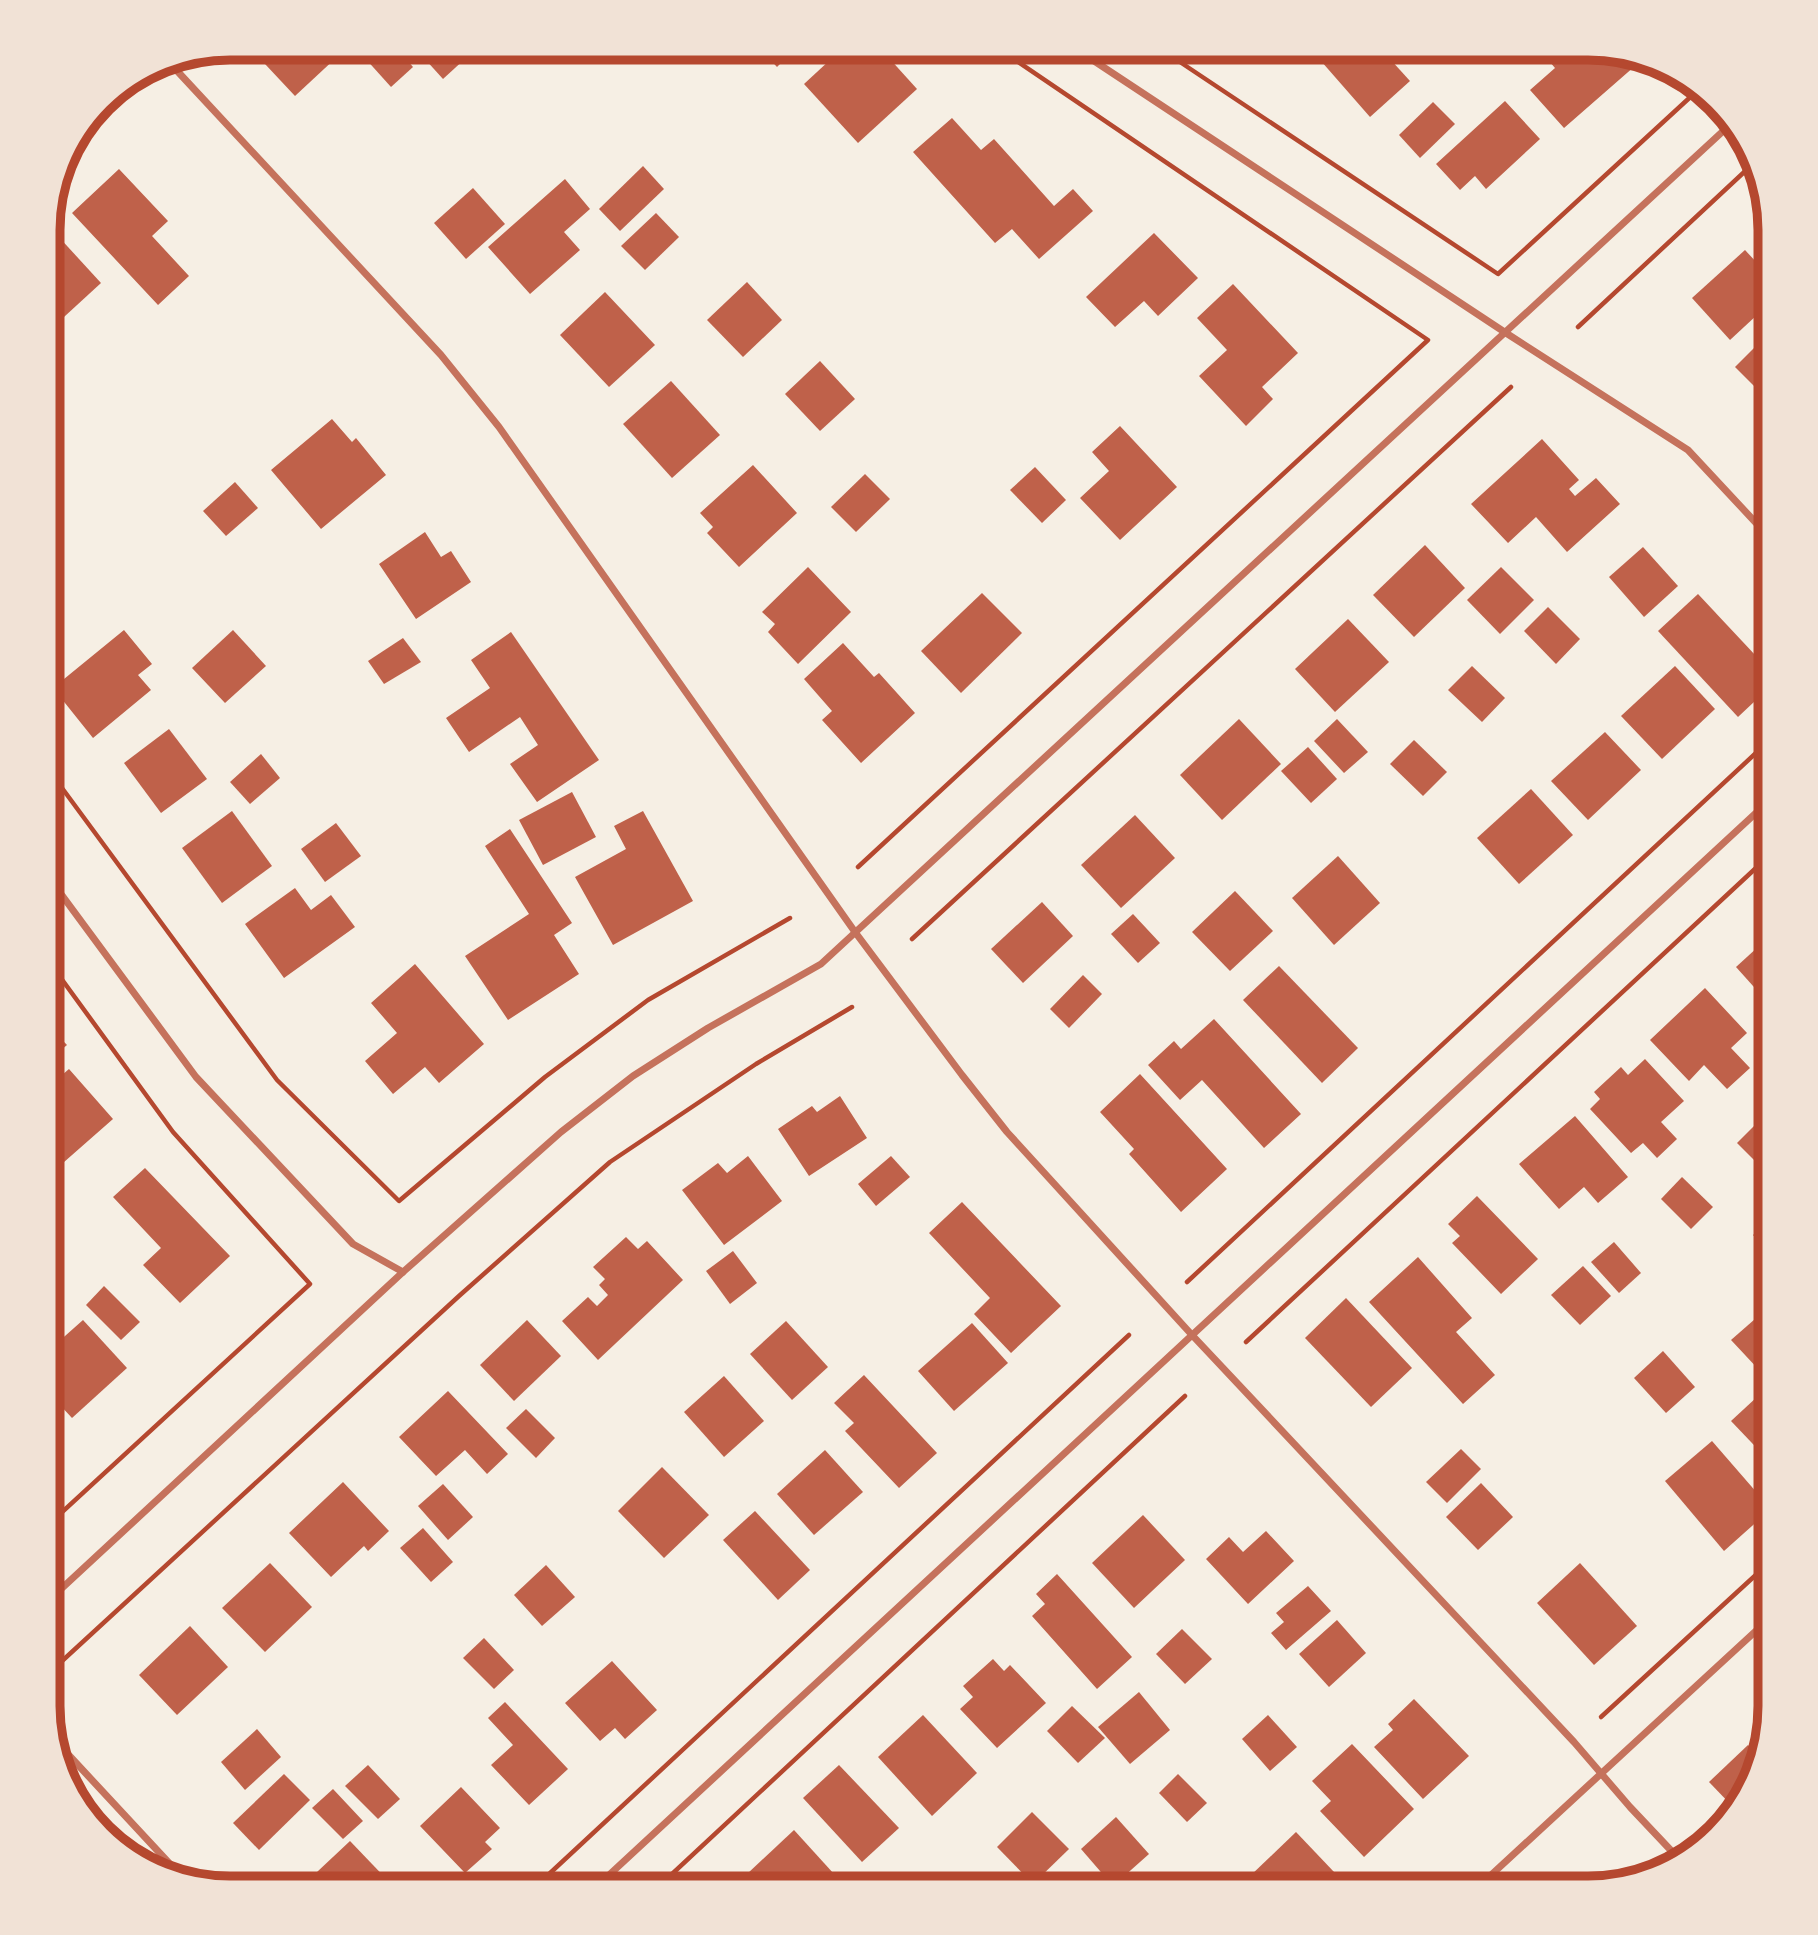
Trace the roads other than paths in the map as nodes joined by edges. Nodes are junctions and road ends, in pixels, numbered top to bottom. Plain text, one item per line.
1 (1093, 60) edge
2 (175, 69) edge
3 (1725, 129) edge
4 (1506, 333) junction
5 (1758, 525) edge
6 (1758, 811) edge
7 (60, 893) edge
8 (855, 932) junction
9 (404, 1272) junction
10 (1192, 1335) junction
11 (60, 1590) edge
12 (1758, 1629) edge
13 (67, 1753) edge
14 (1601, 1773) junction
15 (1674, 1853) edge
16 (170, 1864) edge
17 (608, 1876) edge
18 (1490, 1876) edge

1 - 4 street
2 - 8 street
3 - 4 street
4 - 5 street
4 - 8 street
6 - 10 street
7 - 9 street
8 - 9 street
8 - 10 street
9 - 11 street
10 - 14 street
10 - 17 street
12 - 14 street
13 - 16 street
14 - 15 street
14 - 18 street

